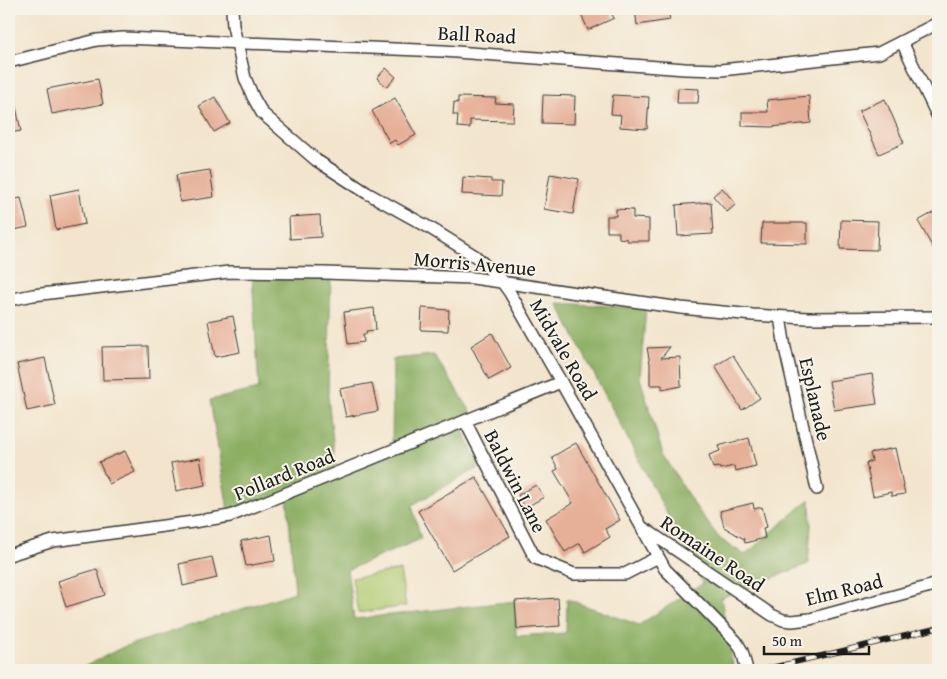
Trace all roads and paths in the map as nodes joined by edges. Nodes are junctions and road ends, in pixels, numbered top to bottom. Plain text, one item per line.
1 (232, 9) edge
2 (938, 23) edge
3 (902, 42) junction
4 (237, 43) junction
5 (9, 62) edge
6 (938, 117) edge
7 (502, 282) junction
8 (9, 300) edge
9 (780, 317) junction
10 (938, 317) edge
11 (561, 382) junction
12 (465, 421) junction
13 (817, 489) dead end
14 (643, 528) junction
15 (9, 555) edge
16 (658, 557) junction
17 (534, 558) joint
18 (938, 584) edge
19 (761, 608) joint
20 (747, 670) edge

1 - 4 street, Midvale Road
2 - 3 street, Ball Road
3 - 4 street, Ball Road
3 - 6 street
4 - 5 street, Ball Road
4 - 7 street, Midvale Road
7 - 8 street, Morris Avenue
7 - 9 street, Morris Avenue
7 - 11 street, Midvale Road
9 - 10 street, Morris Avenue
9 - 13 street, Esplanade
11 - 12 street, Pollard Road
11 - 14 street, Midvale Road
12 - 15 street, Pollard Road
12 - 17 street, Baldwin Lane
14 - 16 street, Midvale Road
14 - 19 street, Romaine Road
16 - 17 street, Romaine Road
16 - 20 street, Midvale Road
18 - 19 street, Elm Road

